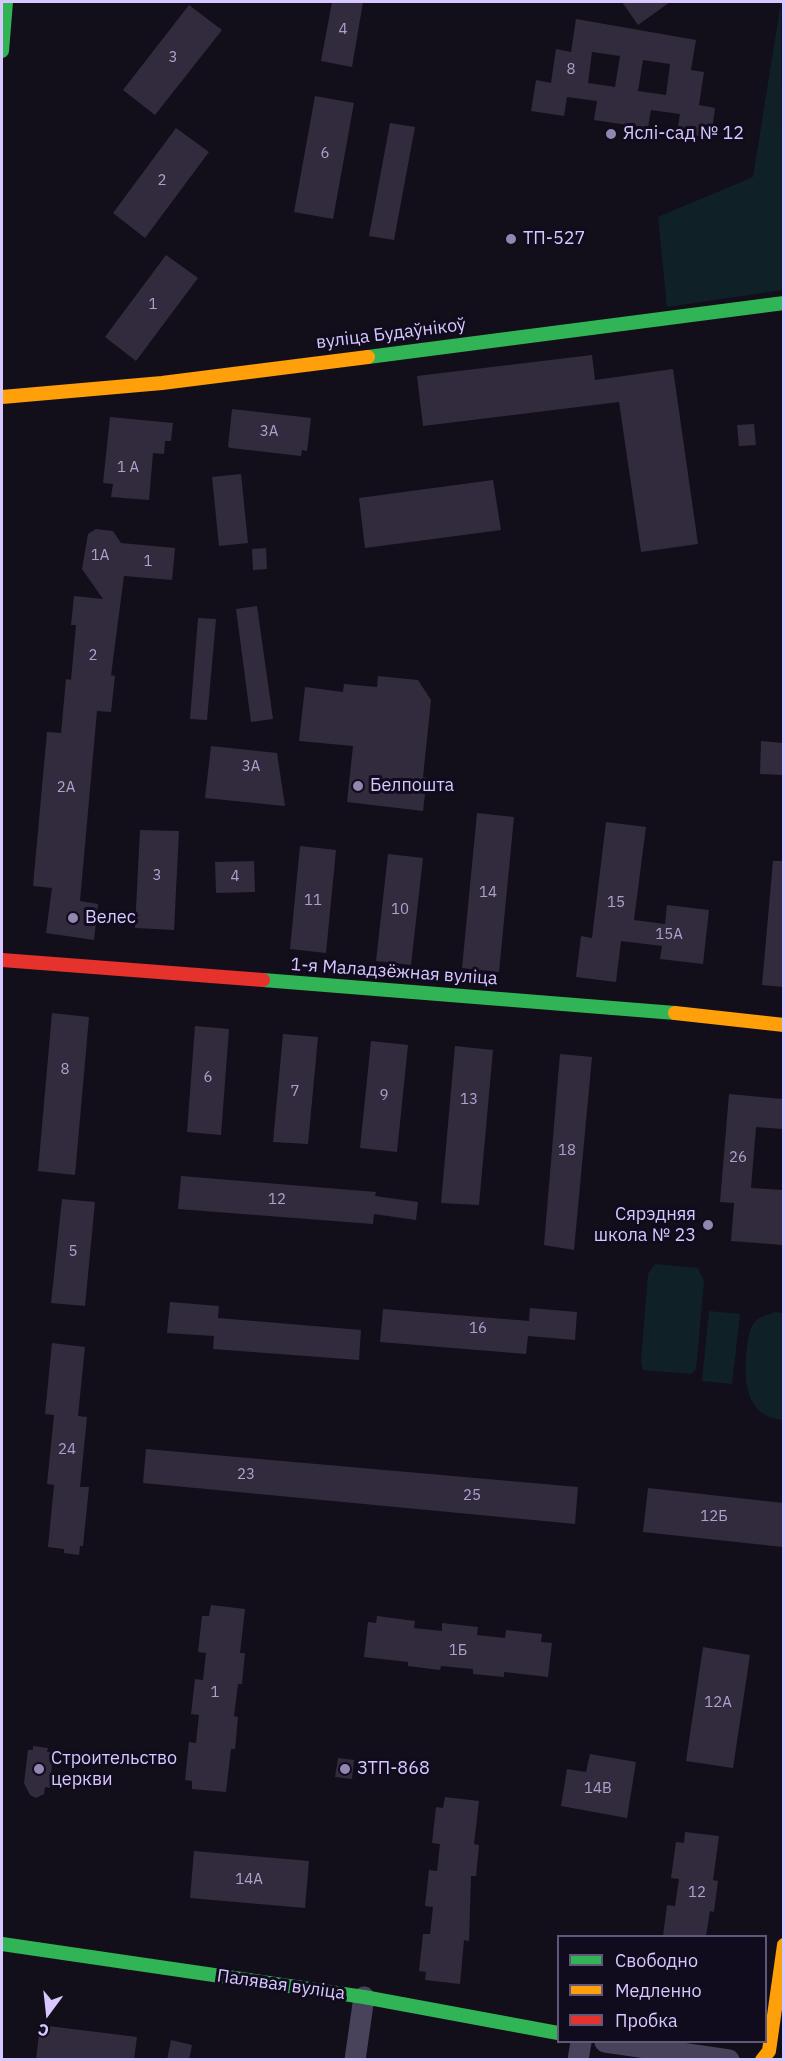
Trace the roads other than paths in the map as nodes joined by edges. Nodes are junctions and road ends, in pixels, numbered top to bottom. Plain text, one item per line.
1 (6, 2) edge
2 (2, 51) edge
3 (783, 303) edge
4 (2, 397) edge
5 (2, 960) edge
6 (783, 1025) edge
7 (2, 1944) edge
8 (783, 1945) edge
9 (364, 1997) junction
10 (557, 2033) edge
11 (581, 2043) edge
12 (612, 2043) edge
13 (355, 2060) edge
14 (578, 2060) edge
15 (729, 2060) edge
16 (762, 2060) edge

1 - 2 main road
3 - 4 main road, вуліца Будаўнікоў
5 - 6 main road, 1-я Маладзёжная вуліца
7 - 9 main road, Палявая вуліца
8 - 16 main road
9 - 10 main road, Палявая вуліца
9 - 13 street
11 - 14 street
12 - 15 street

